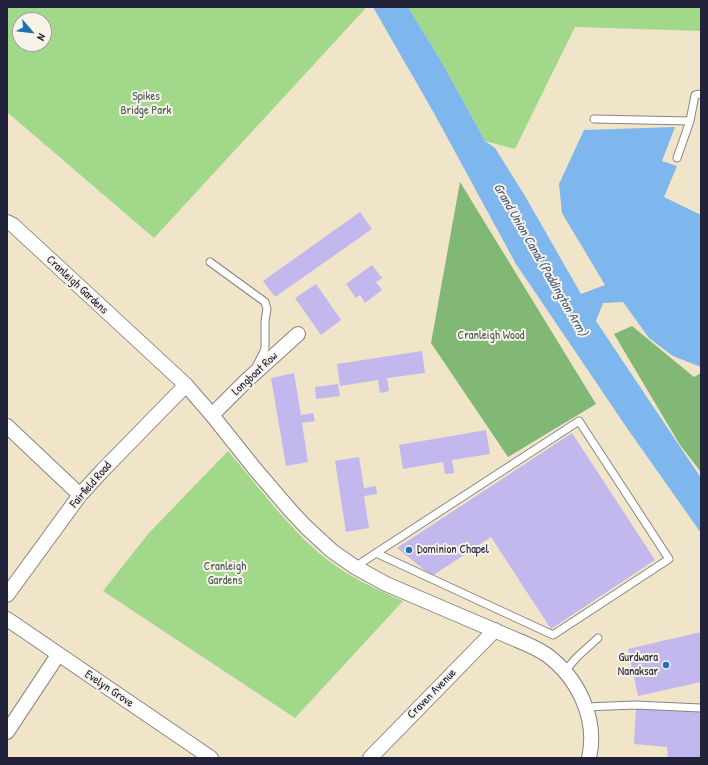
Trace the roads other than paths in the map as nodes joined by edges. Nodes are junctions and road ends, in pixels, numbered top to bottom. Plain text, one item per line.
1 (701, 94) edge
2 (594, 119) dead end
3 (690, 121) junction
4 (677, 158) dead end
5 (7, 222) edge
6 (210, 262) dead end
7 (298, 334) dead end
8 (246, 381) junction
9 (186, 385) junction
10 (212, 415) junction
11 (7, 426) edge
12 (80, 495) junction
13 (376, 553) junction
14 (355, 567) junction
15 (7, 595) edge
16 (7, 619) edge
17 (495, 630) junction
18 (598, 638) dead end
19 (58, 655) junction
20 (565, 671) junction
21 (586, 708) junction
22 (701, 708) edge
23 (7, 732) edge
24 (211, 758) edge
25 (370, 758) edge
26 (589, 758) edge

1 - 3 lane
2 - 3 lane
3 - 4 lane
5 - 9 street, Cranleigh Gardens
6 - 8 lane
7 - 8 street, Longboat Row
8 - 10 street, Longboat Row
9 - 10 street, Cranleigh Gardens
9 - 12 street, Fairfield Road
10 - 14 street, Cranleigh Gardens
11 - 12 street
12 - 15 street, Fairfield Road
13 - 13 lane
13 - 14 lane
14 - 17 street, Cranleigh Gardens
16 - 19 street, Evelyn Grove
17 - 20 street, Cranleigh Gardens
17 - 25 street, Craven Avenue
18 - 20 lane
19 - 23 street
19 - 24 street, Evelyn Grove
20 - 21 street, Cranleigh Gardens
21 - 22 lane
21 - 26 street, Cranleigh Gardens

